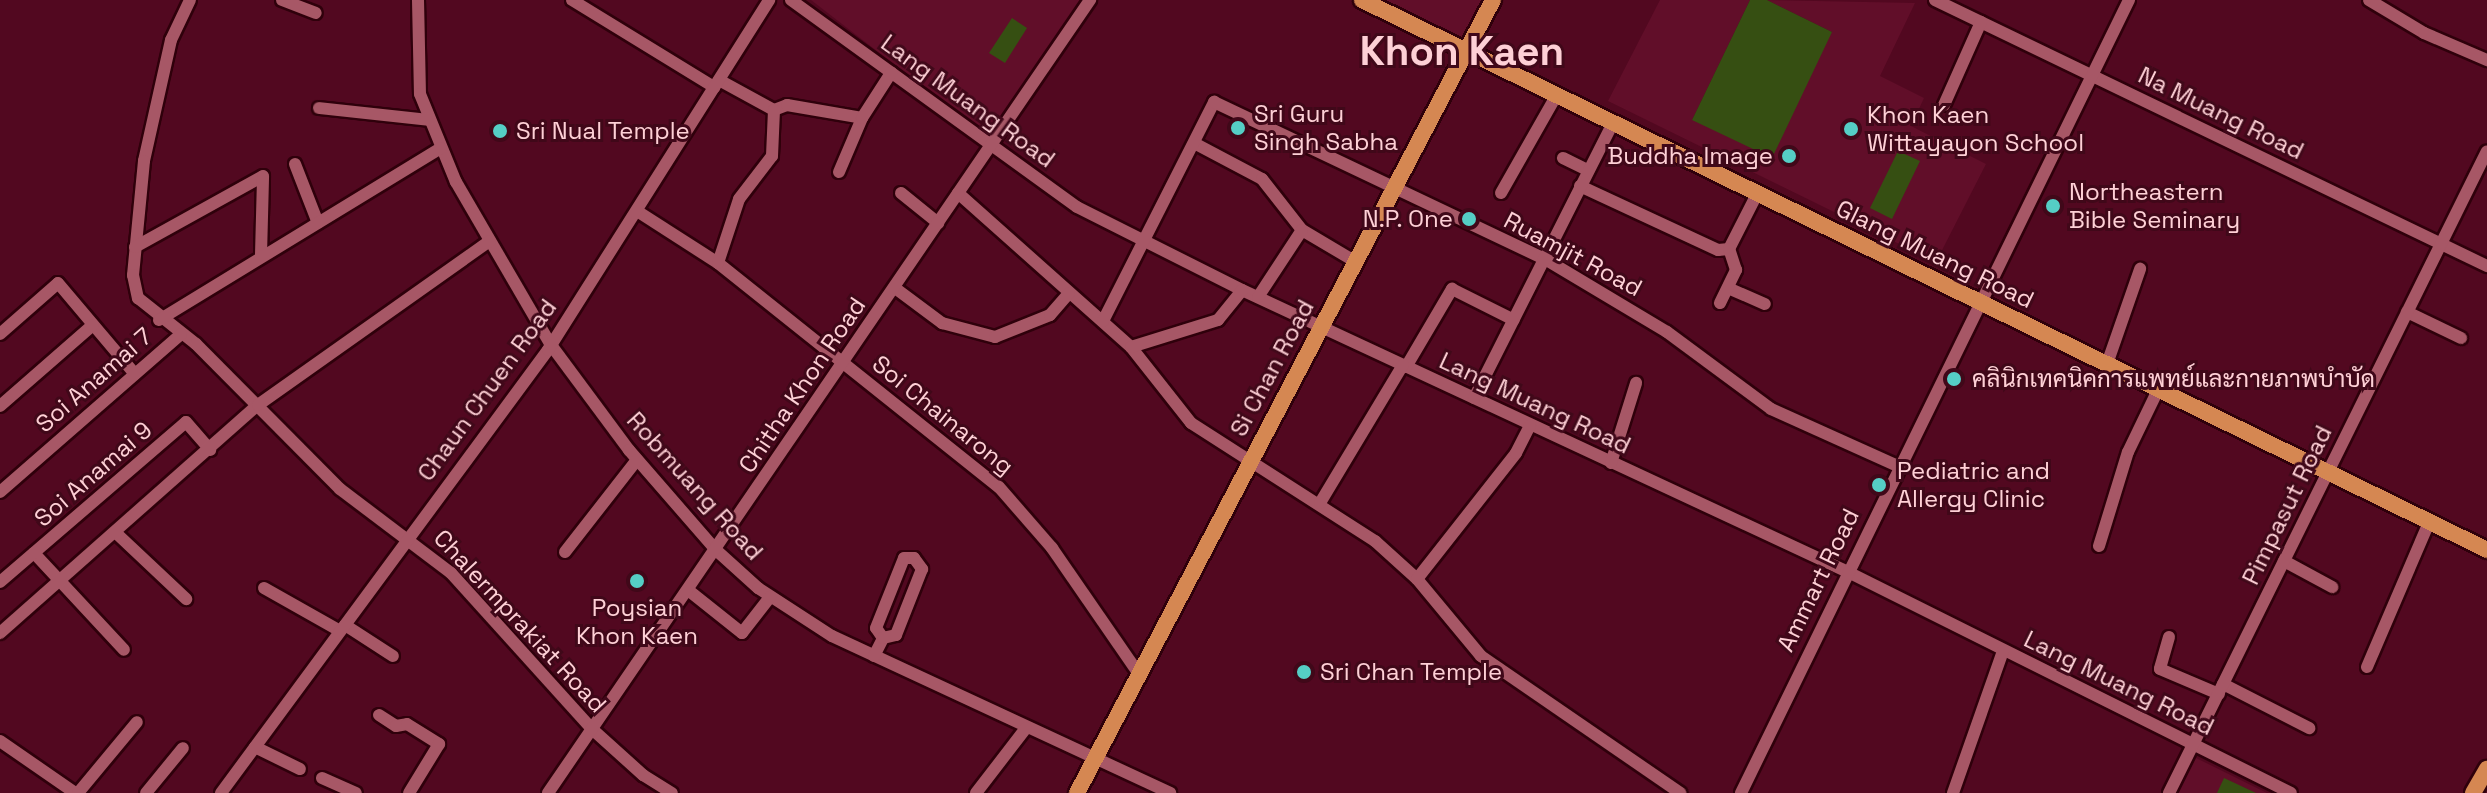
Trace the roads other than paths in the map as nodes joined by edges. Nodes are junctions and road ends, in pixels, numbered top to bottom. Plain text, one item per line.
1 (190, 0) edge
2 (282, 0) edge
3 (418, 0) edge
4 (769, 0) edge
5 (791, 0) edge
6 (1090, 0) edge
7 (1362, 0) edge
8 (1493, 0) edge
9 (1935, 0) edge
10 (2129, 0) edge
11 (2369, 0) edge
12 (571, 2) edge
13 (1960, 6) edge
14 (2392, 6) edge
15 (316, 13) dead end
16 (1981, 22) junction
17 (1467, 50) junction
18 (2487, 60) edge
19 (891, 73) junction
20 (2090, 75) junction
21 (716, 83) junction
22 (1556, 96) junction
23 (1944, 105) dead end
24 (319, 108) dead end
25 (774, 110) junction
26 (862, 118) junction
27 (429, 120) junction
28 (1613, 123) junction
29 (1194, 143) junction
30 (990, 147) junction
31 (441, 148) junction
32 (2487, 151) edge
33 (1563, 158) dead end
34 (295, 164) dead end
35 (1588, 170) junction
36 (839, 172) dead end
37 (1580, 186) junction
38 (1395, 189) junction
39 (901, 193) dead end
40 (958, 193) junction
41 (1501, 193) dead end
42 (1757, 194) junction
43 (637, 211) junction
44 (318, 223) junction
45 (938, 223) junction
46 (1302, 230) junction
47 (490, 241) junction
48 (1144, 241) junction
49 (2441, 243) junction
50 (135, 247) junction
51 (1729, 249) junction
52 (261, 255) junction
53 (1545, 259) junction
54 (1356, 262) junction
55 (718, 263) junction
56 (2487, 266) edge
57 (2140, 269) dead end
58 (895, 288) junction
59 (1728, 288) junction
60 (1242, 290) junction
61 (1069, 293) junction
62 (1258, 297) junction
63 (1979, 301) junction
64 (1720, 303) dead end
65 (1765, 304) dead end
66 (2407, 312) junction
67 (159, 320) junction
68 (1514, 320) junction
69 (1103, 321) junction
70 (93, 325) junction
71 (1322, 325) junction
72 (0, 334) edge
73 (181, 334) junction
74 (2461, 338) dead end
75 (551, 345) junction
76 (1131, 347) junction
77 (844, 364) junction
78 (2107, 364) junction
79 (1404, 366) junction
80 (135, 374) junction
81 (1636, 383) dead end
82 (2158, 390) junction
83 (1474, 398) junction
84 (258, 405) junction
85 (0, 406) edge
86 (1530, 425) junction
87 (210, 450) junction
88 (637, 460) junction
89 (1249, 461) junction
90 (1611, 463) junction
91 (1898, 466) junction
92 (2328, 472) junction
93 (0, 492) edge
94 (1320, 503) junction
95 (2429, 522) junction
96 (115, 532) junction
97 (409, 536) junction
98 (2485, 544) edge
99 (2099, 546) dead end
100 (716, 550) junction
101 (565, 552) dead end
102 (34, 553) junction
103 (2284, 561) junction
104 (1846, 571) junction
105 (1417, 579) junction
106 (0, 582) edge
107 (59, 582) junction
108 (2332, 587) dead end
109 (264, 588) dead end
110 (688, 590) junction
111 (770, 597) junction
112 (186, 599) dead end
113 (342, 628) junction
114 (0, 633) edge
115 (2169, 637) dead end
116 (883, 638) junction
117 (124, 650) dead end
118 (2003, 651) junction
119 (393, 656) dead end
120 (874, 656) junction
121 (2367, 667) dead end
122 (1137, 671) junction
123 (2221, 689) junction
124 (379, 715) dead end
125 (137, 722) dead end
126 (1026, 728) junction
127 (2309, 728) dead end
128 (592, 729) junction
129 (0, 741) edge
130 (2193, 743) junction
131 (255, 747) junction
132 (183, 748) dead end
133 (1090, 758) junction
134 (300, 769) dead end
135 (2487, 769) edge
136 (322, 778) dead end
137 (77, 793) edge
138 (146, 793) edge
139 (221, 793) edge
140 (356, 793) edge
141 (409, 793) edge
142 (548, 793) edge
143 (672, 793) edge
144 (976, 793) edge
145 (1065, 793) edge
146 (1077, 793) edge
147 (1170, 793) edge
148 (1680, 793) edge
149 (1741, 793) edge
150 (1953, 793) edge
151 (2169, 793) edge
152 (2291, 793) edge
153 (2473, 793) edge

1 - 50 street, Chalermprakiat Road
2 - 15 street
3 - 27 street, Robmuang Road
4 - 21 street, Chaun Chuen Road
5 - 19 street, Lang Muang Road
6 - 30 street, Chitha Khon Road
7 - 17 main road, Glang Muang Road
8 - 17 main road, Si Chan Road
9 - 13 street, Na Muang Road
10 - 20 street, Ammart Road
11 - 14 street
12 - 21 street
13 - 16 street, Na Muang Road
14 - 18 street
16 - 20 street, Na Muang Road
16 - 23 street
17 - 22 main road, Glang Muang Road
17 - 38 main road, Si Chan Road
19 - 26 street
19 - 30 street, Lang Muang Road
20 - 49 street, Na Muang Road
20 - 63 street, Ammart Road
21 - 25 street
21 - 43 street, Chaun Chuen Road
22 - 28 main road, Glang Muang Road
22 - 41 street
24 - 27 street
25 - 26 street
25 - 55 street
26 - 36 street
27 - 31 street, Robmuang Road
28 - 35 street
28 - 42 main road, Glang Muang Road
29 - 38 street, Ruamjit Road
29 - 46 street
29 - 48 street
30 - 40 street, Chitha Khon Road
30 - 48 street, Lang Muang Road
31 - 44 street
31 - 47 street, Robmuang Road
32 - 49 street, Pimpasut Road
33 - 35 street
34 - 44 street
35 - 37 street
37 - 51 street
37 - 53 street
38 - 53 street, Ruamjit Road
38 - 54 main road, Si Chan Road
39 - 45 street
40 - 45 street, Chitha Khon Road
40 - 61 street
42 - 51 street
42 - 63 main road, Glang Muang Road
43 - 55 street, Soi Chainarong
43 - 75 street, Chaun Chuen Road
44 - 52 street
45 - 58 street, Chitha Khon Road
46 - 54 street
46 - 62 street
47 - 75 street, Robmuang Road
47 - 84 street
48 - 60 street, Lang Muang Road
48 - 69 street
49 - 56 street, Na Muang Road
49 - 66 street, Pimpasut Road
50 - 52 street
50 - 67 street, Chalermprakiat Road
51 - 59 street
52 - 67 street
53 - 68 street
53 - 91 street, Ruamjit Road
54 - 71 main road, Si Chan Road
55 - 77 street, Soi Chainarong
57 - 78 street
58 - 61 street
58 - 77 street, Chitha Khon Road
59 - 64 street
59 - 65 street
60 - 62 street, Lang Muang Road
60 - 76 street
61 - 69 street
62 - 71 street, Lang Muang Road
63 - 78 main road, Glang Muang Road
63 - 91 street, Ammart Road
66 - 74 street
66 - 92 street, Pimpasut Road
67 - 73 street, Chalermprakiat Road
68 - 79 street
68 - 83 street
69 - 76 street
70 - 72 street
70 - 80 street
70 - 85 street
71 - 79 street, Lang Muang Road
71 - 89 main road, Si Chan Road
73 - 80 street, Soi Anamai 7
73 - 84 street, Chalermprakiat Road
75 - 88 street, Robmuang Road
75 - 97 street, Chaun Chuen Road
76 - 89 street
77 - 100 street, Chitha Khon Road
77 - 122 street, Soi Chainarong
78 - 82 main road, Glang Muang Road
79 - 83 street, Lang Muang Road
79 - 94 street
80 - 93 street, Soi Anamai 7
81 - 90 street
82 - 92 main road, Glang Muang Road
82 - 99 street
83 - 86 street, Lang Muang Road
84 - 87 street
84 - 97 street, Chalermprakiat Road
86 - 90 street, Lang Muang Road
86 - 105 street
87 - 96 street
87 - 102 street, Soi Anamai 9
88 - 100 street, Robmuang Road
88 - 101 street
89 - 94 street
89 - 122 main road, Si Chan Road
90 - 104 street, Lang Muang Road
91 - 104 street, Ammart Road
92 - 95 main road, Glang Muang Road
92 - 103 street, Pimpasut Road
94 - 105 street
95 - 98 main road, Glang Muang Road
95 - 121 street
96 - 107 street
96 - 112 street
97 - 113 street, Chaun Chuen Road
97 - 128 street, Chalermprakiat Road
100 - 110 street, Chitha Khon Road
100 - 111 street, Robmuang Road
102 - 106 street, Soi Anamai 9
102 - 107 street
103 - 108 street
103 - 123 street, Pimpasut Road
104 - 118 street, Lang Muang Road
104 - 149 street, Ammart Road
105 - 148 street
107 - 114 street
107 - 117 street
109 - 113 street
110 - 111 street
110 - 128 street, Chitha Khon Road
111 - 120 street, Robmuang Road
113 - 119 street
113 - 131 street, Chaun Chuen Road
115 - 123 street
116 - 116 street
116 - 120 street
118 - 130 street, Lang Muang Road
118 - 150 street
120 - 126 street, Robmuang Road
122 - 133 main road, Si Chan Road
123 - 127 street
123 - 130 street, Pimpasut Road
124 - 141 street
125 - 137 street
126 - 133 street, Robmuang Road
126 - 144 street
128 - 142 street, Chitha Khon Road
128 - 143 street, Chalermprakiat Road
129 - 137 street
130 - 151 street, Pimpasut Road
130 - 152 street, Lang Muang Road
131 - 134 street
131 - 139 street, Chaun Chuen Road
132 - 138 street
133 - 145 main road, Si Chan Road
133 - 146 main road, Si Chan Road
133 - 147 street, Robmuang Road
135 - 153 main road
136 - 140 street

